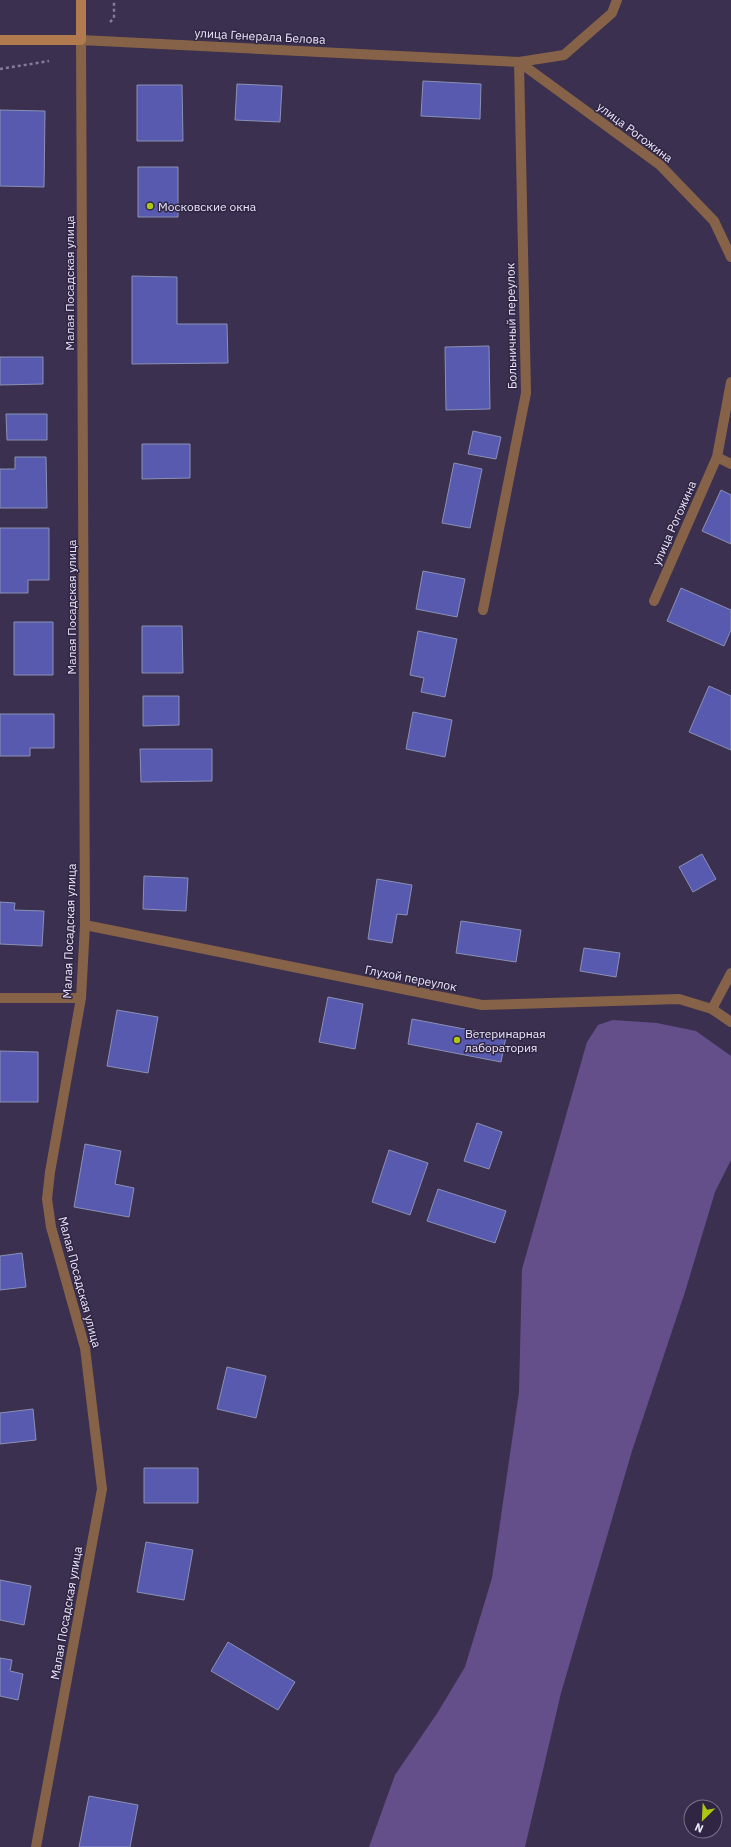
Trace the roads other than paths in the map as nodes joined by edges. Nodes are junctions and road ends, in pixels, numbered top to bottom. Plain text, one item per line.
1 (81, 0) edge
2 (617, 0) edge
3 (0, 40) edge
4 (81, 40) junction
5 (519, 62) junction
6 (731, 257) edge
7 (731, 382) edge
8 (717, 456) junction
9 (731, 464) edge
10 (654, 601) dead end
11 (483, 610) dead end
12 (85, 925) junction
13 (731, 973) edge
14 (0, 998) edge
15 (81, 998) junction
16 (712, 1009) junction
17 (731, 1022) edge
18 (36, 1847) edge

1 - 4 main road, Малая Посадская улица
2 - 5 street, улица Генерала Белова
3 - 4 main road, улица Генерала Белова
4 - 5 street, улица Генерала Белова
4 - 12 street, Малая Посадская улица
5 - 6 street, улица Рогожина
5 - 11 street, Больничный переулок
7 - 8 street, улица Рогожина
8 - 9 street
8 - 10 street, улица Рогожина
12 - 15 street, Малая Посадская улица
12 - 16 street, Глухой переулок
13 - 16 street
14 - 15 street
15 - 18 street, Малая Посадская улица
16 - 17 street, Глухой переулок

